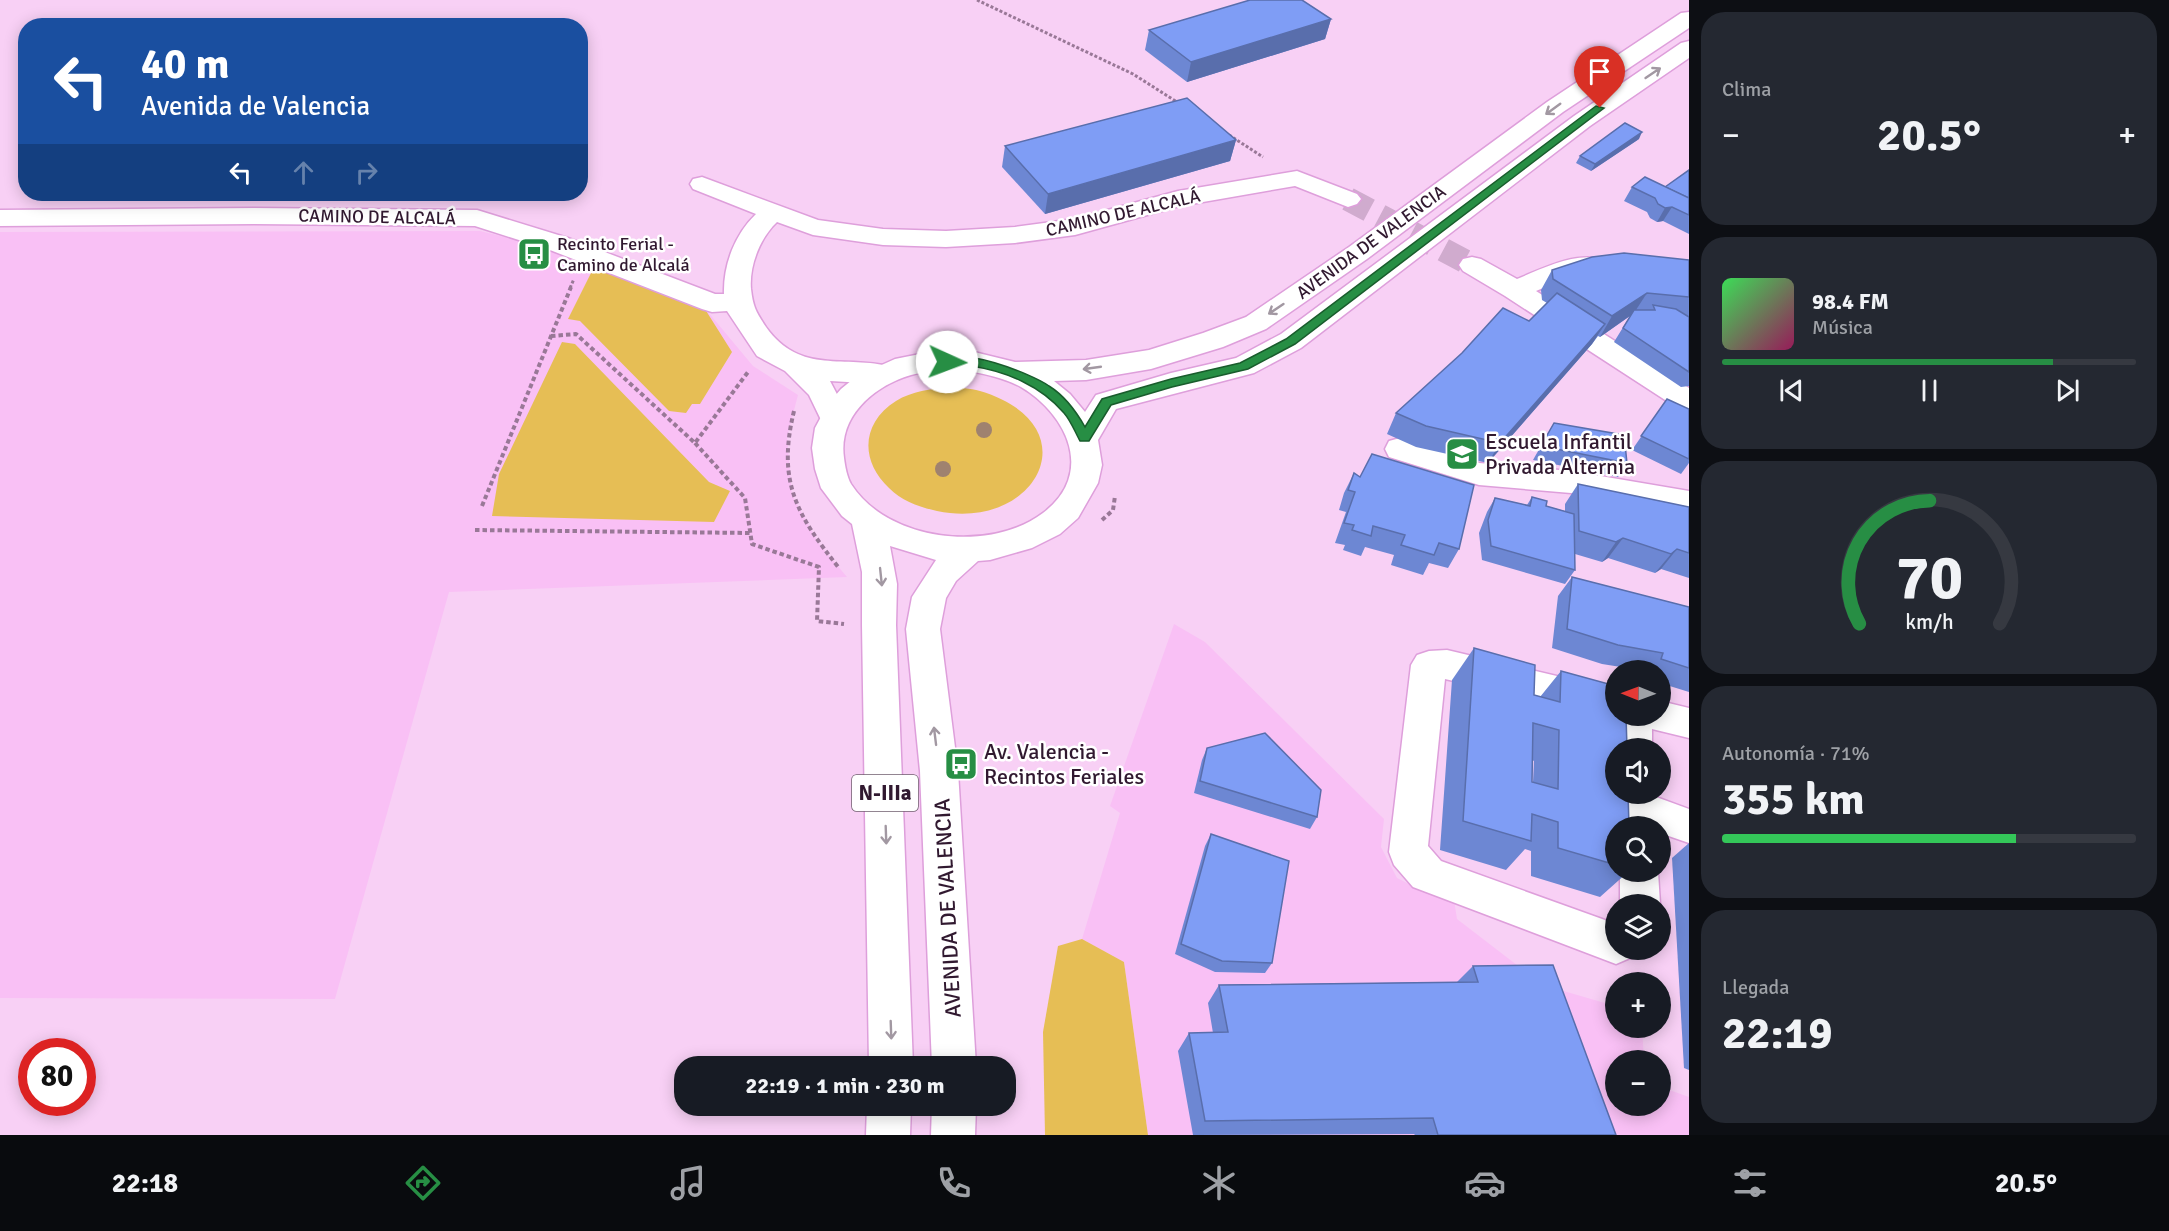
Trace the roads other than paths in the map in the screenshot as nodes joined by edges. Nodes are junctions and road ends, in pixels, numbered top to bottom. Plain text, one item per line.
1 (1689, 18) edge
2 (1689, 48) edge
3 (702, 184) dead end
4 (1348, 199) tunnel mouth
5 (772, 212) junction
6 (0, 218) edge
7 (1614, 264) edge
8 (1472, 265) tunnel mouth
9 (1515, 290) junction
10 (738, 302) junction
11 (795, 364) junction
12 (1014, 372) junction
13 (882, 374) junction
14 (1689, 402) edge
15 (834, 417) junction
16 (1084, 438) junction
17 (1400, 449) dead end
18 (1689, 503) edge
19 (867, 521) junction
20 (969, 550) junction
21 (1605, 702) edge
22 (1671, 719) edge
23 (1689, 723) edge
24 (1636, 809) edge
25 (1689, 826) edge
26 (1605, 940) edge
27 (891, 1056) edge
28 (953, 1056) edge
29 (889, 1116) edge
30 (954, 1116) edge
31 (888, 1135) edge
32 (953, 1135) edge

1 -> 12 main road, AVENIDA DE VALENCIA / N-IIIa
16 -> 2 main road, AVENIDA DE VALENCIA
3 - 5 main road, CAMINO DE ALCALÁ
4 - 5 main road, CAMINO DE ALCALÁ
5 - 10 main road
6 - 10 main road, CAMINO DE ALCALÁ
7 - 9 main road
8 - 9 main road
9 - 14 main road
10 - 11 main road
11 - 13 main road
11 - 15 main road
12 - 13 main road, N-IIIa
12 - 16 main road, N-IIIa
13 - 15 main road, N-IIIa
15 - 19 main road, N-IIIa
16 - 20 main road, N-IIIa
17 - 18 main road
19 - 20 main road, N-IIIa
19 -> 27 main road, N-IIIa
28 -> 20 main road, AVENIDA DE VALENCIA / N-IIIa
21 - 26 main road
22 - 23 main road
24 - 25 main road
29 - 31 main road
30 - 32 main road

